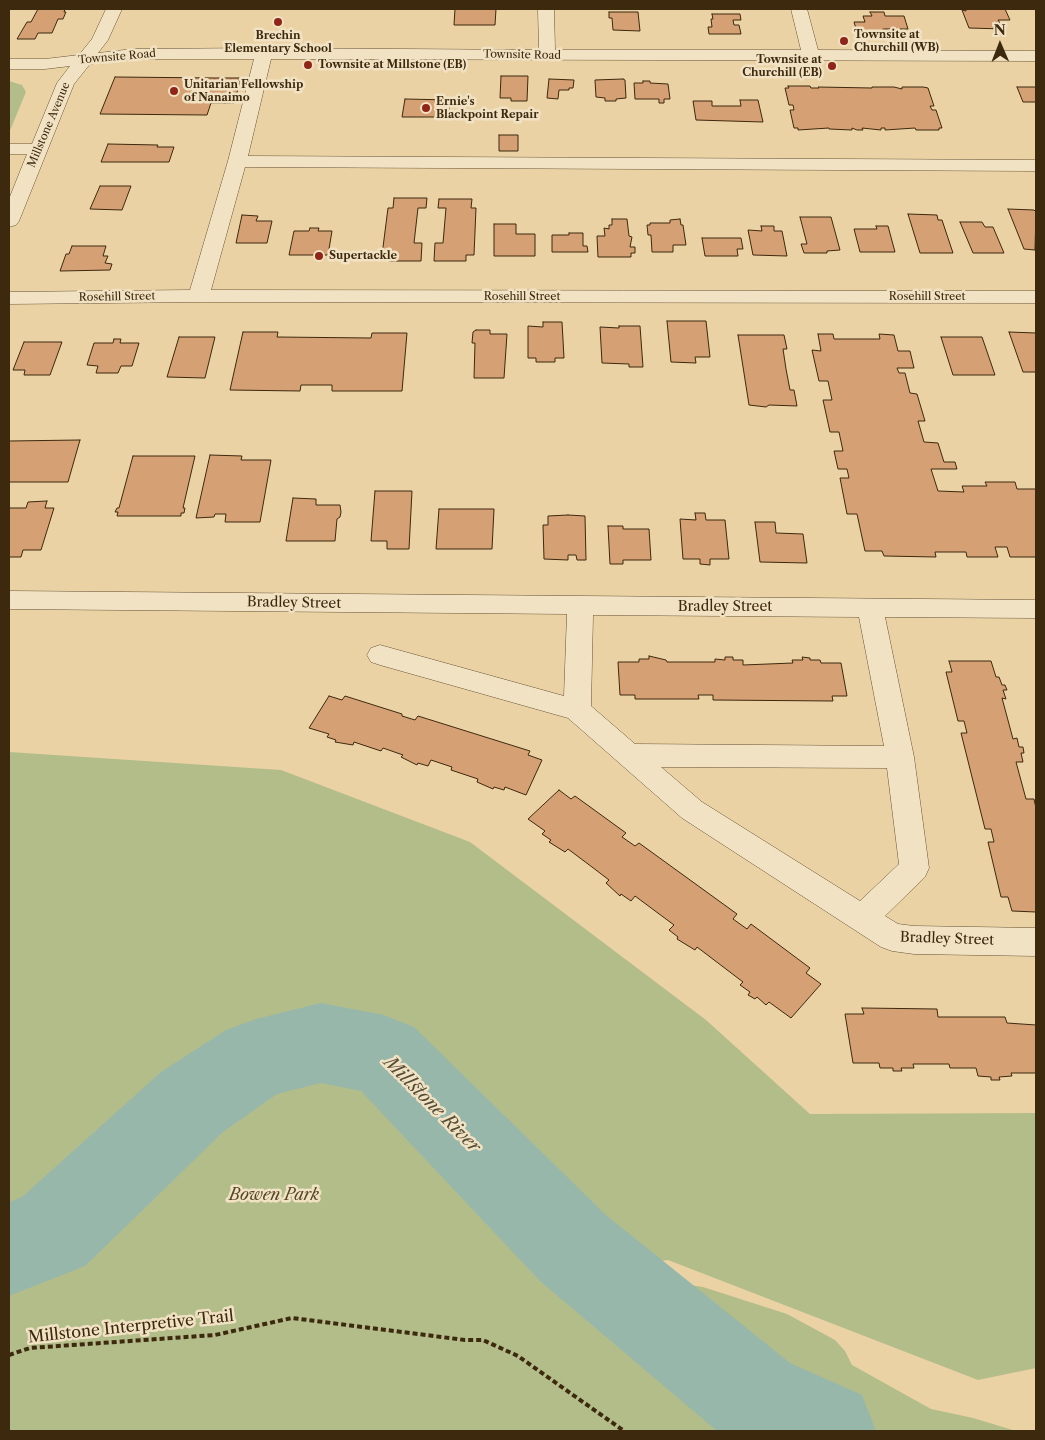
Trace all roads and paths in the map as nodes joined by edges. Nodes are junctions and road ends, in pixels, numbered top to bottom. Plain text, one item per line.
1 (114, 9) edge
2 (546, 9) edge
3 (799, 9) edge
4 (264, 53) junction
5 (546, 55) junction
6 (811, 56) junction
7 (1036, 56) edge
8 (86, 60) junction
9 (9, 64) edge
10 (9, 149) edge
11 (39, 149) junction
12 (238, 161) junction
13 (1036, 166) edge
14 (9, 221) edge
15 (199, 296) junction
16 (1036, 297) edge
17 (9, 298) edge
18 (9, 600) edge
19 (580, 606) junction
20 (870, 608) junction
21 (1036, 609) edge
22 (380, 655) dead end
23 (577, 710) junction
24 (628, 755) junction
25 (900, 758) junction
26 (862, 919) junction
27 (1036, 942) edge
28 (9, 1355) edge
29 (624, 1431) edge

1 - 8 street, Millstone Avenue
2 - 5 street
3 - 6 street
4 - 5 street, Townsite Road
4 - 8 street, Townsite Road
4 - 12 street
5 - 6 street, Townsite Road
6 - 7 street, Townsite Road
8 - 9 street, Townsite Road
8 - 11 street, Millstone Avenue
10 - 11 street
11 - 14 street, Millstone Avenue
12 - 13 street
12 - 15 street
15 - 16 street, Rosehill Street
15 - 17 street, Rosehill Street
18 - 19 street, Bradley Street
19 - 20 street, Bradley Street
19 - 23 street
20 - 21 street, Bradley Street
20 - 25 street
22 - 23 street, Bradley Street
23 - 24 street, Bradley Street
24 - 25 street
24 - 26 street, Bradley Street
25 - 26 street
26 - 27 street, Bradley Street
28 - 29 path, Millstone Interpretive Trail

